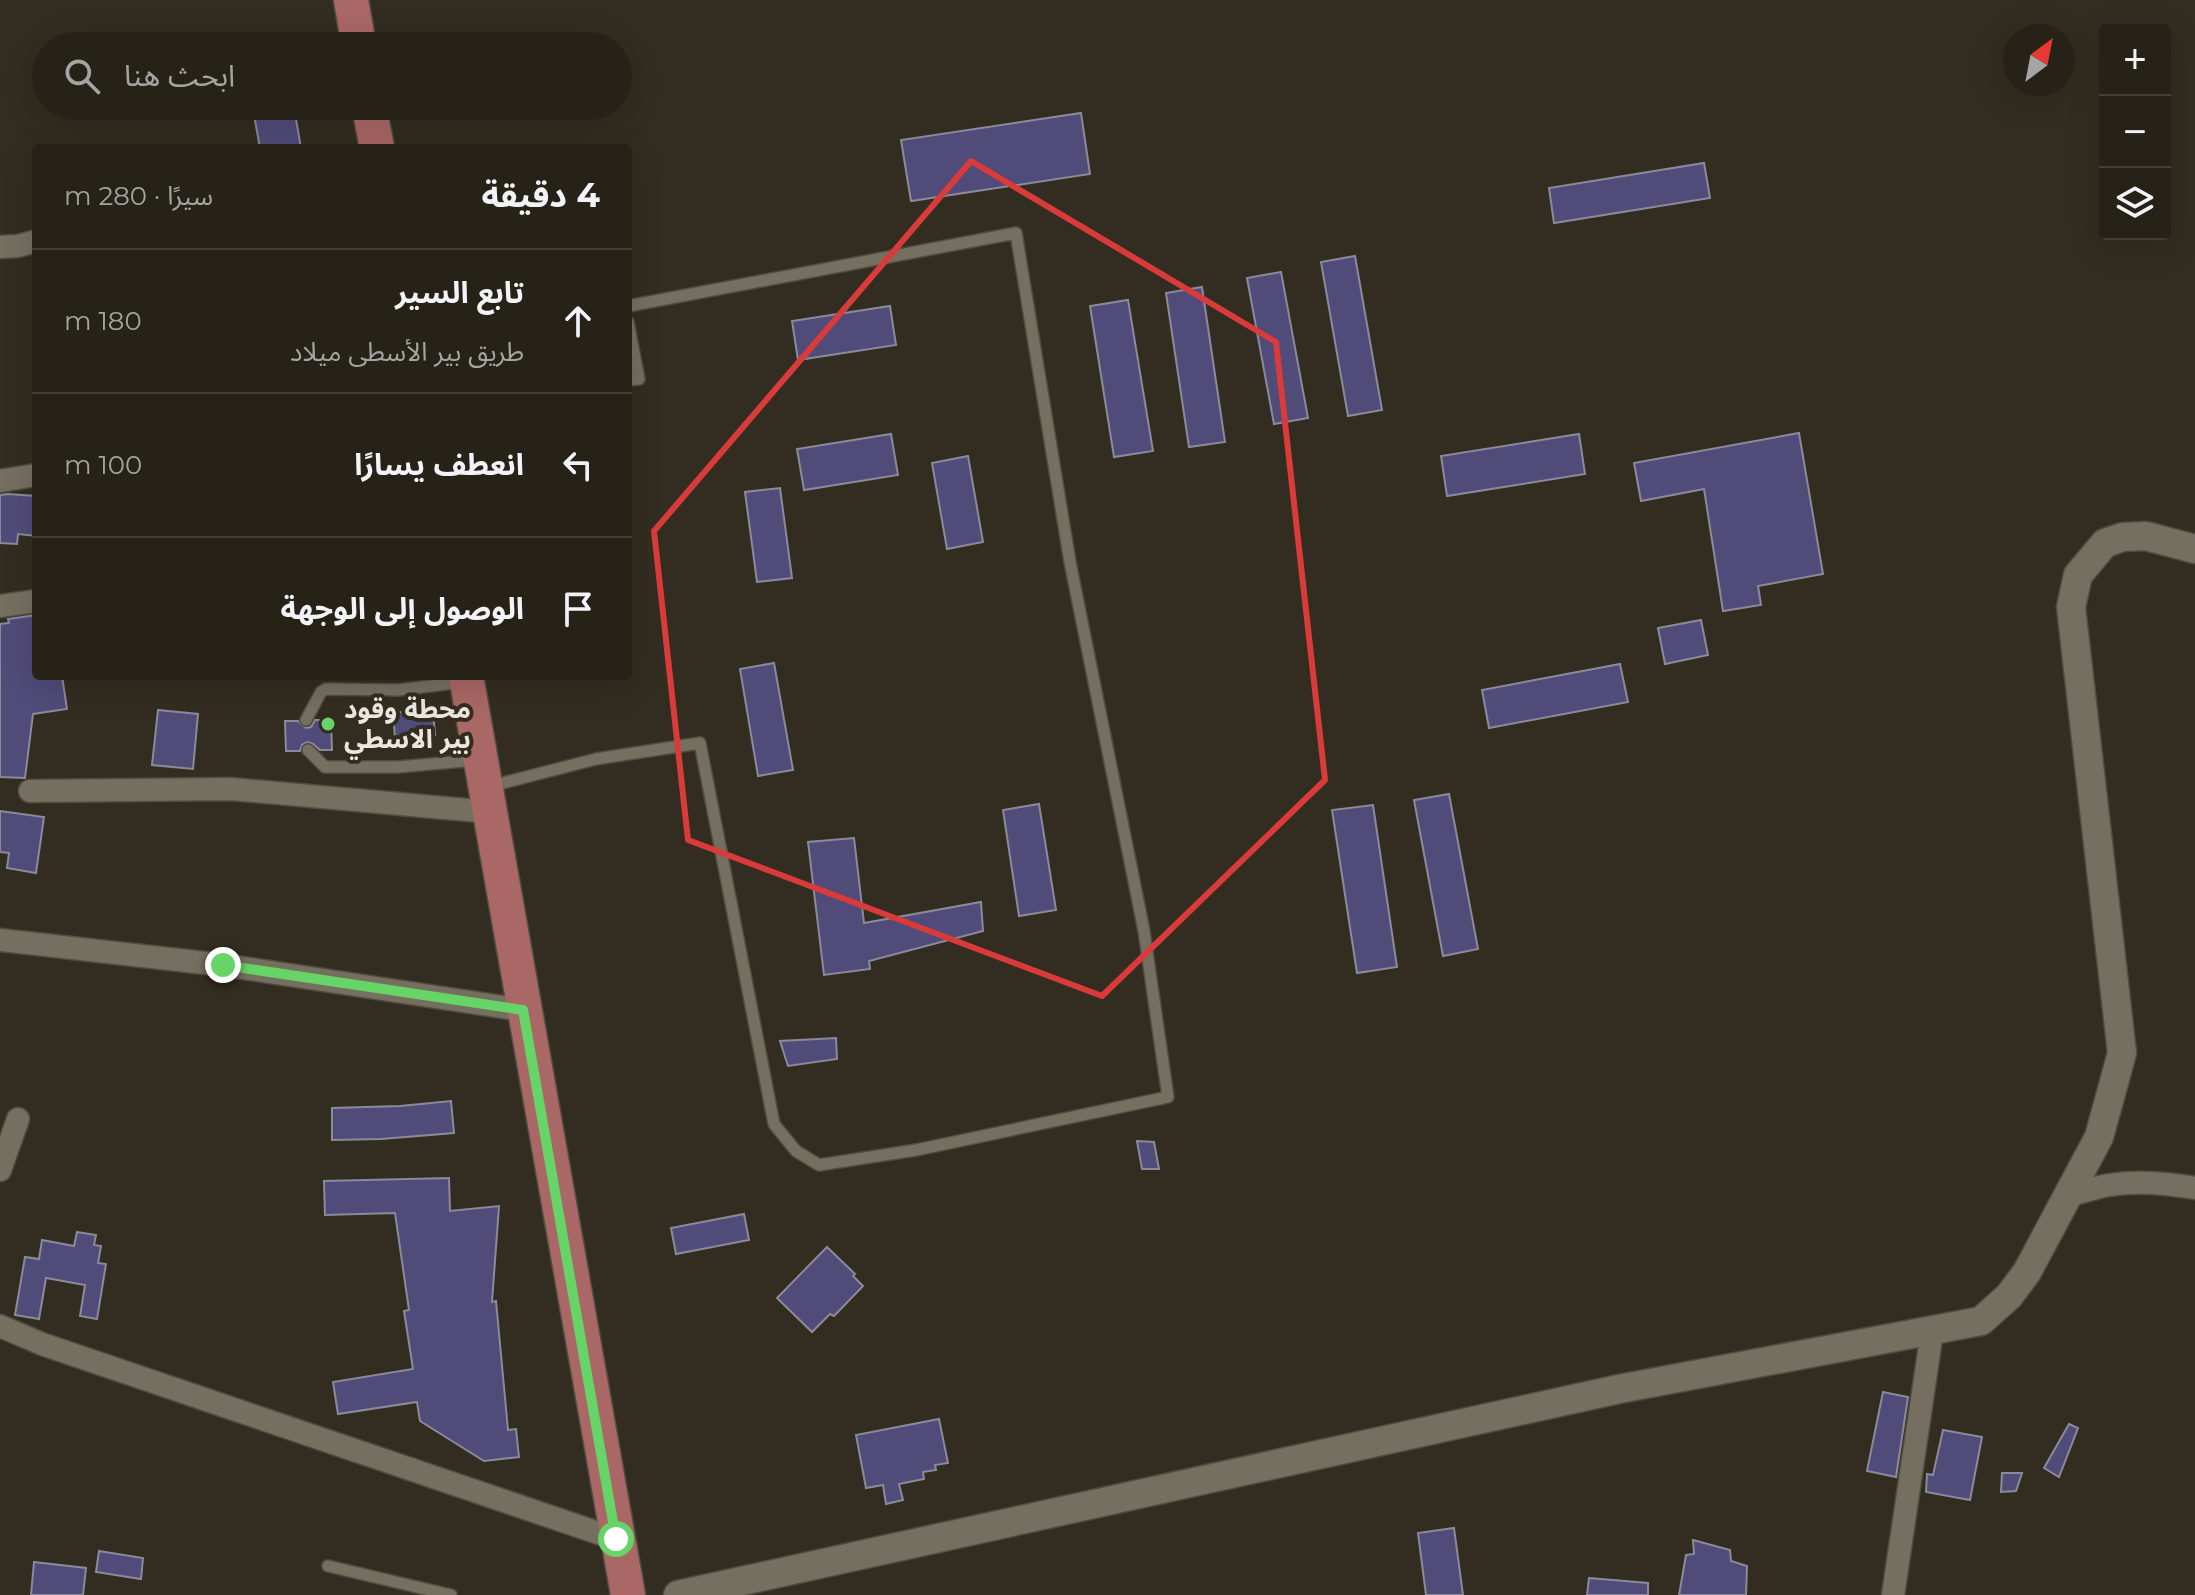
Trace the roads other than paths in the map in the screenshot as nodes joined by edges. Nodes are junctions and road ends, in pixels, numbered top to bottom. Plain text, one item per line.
1 (351, 0) edge
2 (357, 32) edge
3 (371, 120) edge
4 (375, 144) edge
5 (32, 242) edge
6 (0, 247) edge
7 (632, 305) edge
8 (632, 343) edge
9 (632, 380) edge
10 (32, 476) edge
11 (0, 481) edge
12 (2195, 549) edge
13 (32, 602) edge
14 (0, 606) edge
15 (461, 680) edge
16 (467, 680) edge
17 (306, 720) dead end
18 (308, 750) dead end
19 (486, 786) junction
20 (30, 791) dead end
21 (0, 940) edge
22 (523, 1010) junction
23 (18, 1119) dead end
24 (0, 1170) edge
25 (2195, 1188) edge
26 (2066, 1196) junction
27 (0, 1326) edge
28 (1932, 1332) junction
29 (616, 1539) junction
30 (328, 1566) dead end
31 (451, 1595) edge
32 (628, 1595) edge
33 (678, 1595) edge
34 (1893, 1595) edge

1 - 2 main road
3 - 4 main road
5 - 6 street
7 - 19 lane
8 - 9 lane
10 - 11 street
12 - 26 street
13 - 14 street
15 - 17 lane
16 - 19 main road
18 - 19 lane
19 - 20 street
19 - 22 main road
21 - 22 street
22 - 29 main road
23 - 24 street
25 - 26 street
26 - 28 street
27 - 29 street
28 - 33 street
28 - 34 street
29 - 32 main road
30 - 31 lane

